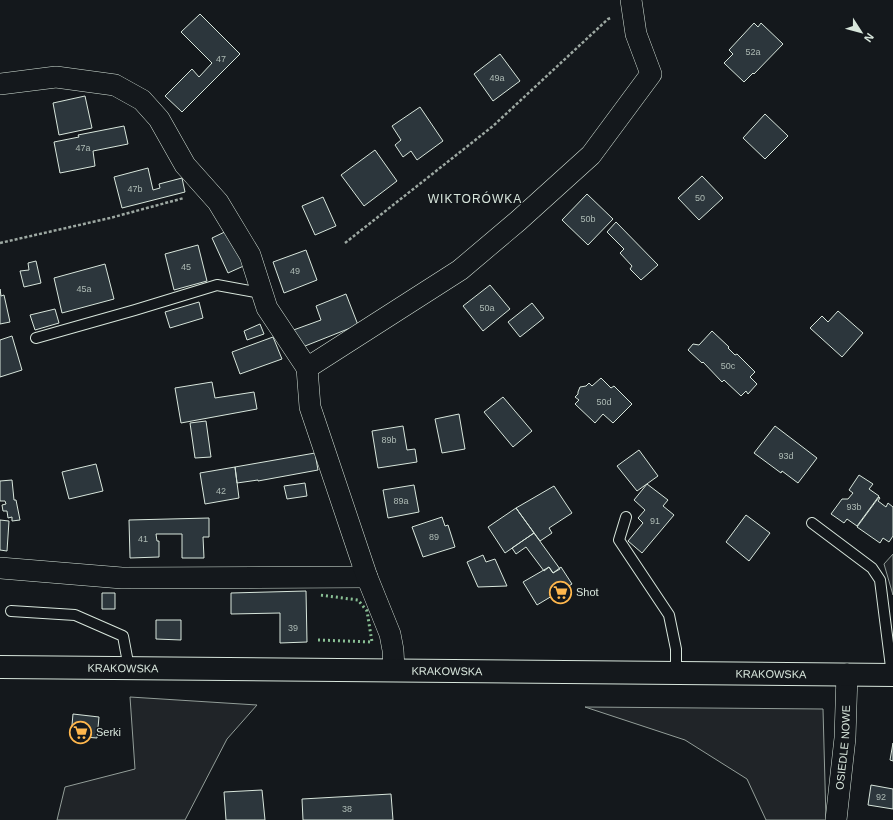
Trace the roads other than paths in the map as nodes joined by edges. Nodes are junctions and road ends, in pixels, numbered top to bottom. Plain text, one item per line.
1 (632, 9) edge
2 (0, 84) edge
3 (261, 293) junction
4 (36, 338) dead end
5 (307, 368) junction
6 (626, 517) dead end
7 (812, 523) dead end
8 (0, 568) edge
9 (367, 577) junction
10 (11, 611) dead end
11 (0, 667) edge
12 (129, 668) junction
13 (394, 670) junction
14 (676, 673) junction
15 (847, 674) junction
16 (893, 675) edge
17 (836, 820) edge

1 - 5 street
2 - 3 street
3 - 4 lane
3 - 5 street
5 - 9 street
6 - 14 lane
7 - 16 lane
8 - 9 street
9 - 13 street
10 - 12 lane
11 - 12 main road, KRAKOWSKA
12 - 13 main road, KRAKOWSKA
13 - 14 main road, KRAKOWSKA
14 - 15 main road, KRAKOWSKA
15 - 16 main road, KRAKOWSKA
15 - 17 street, OSIEDLE NOWE

